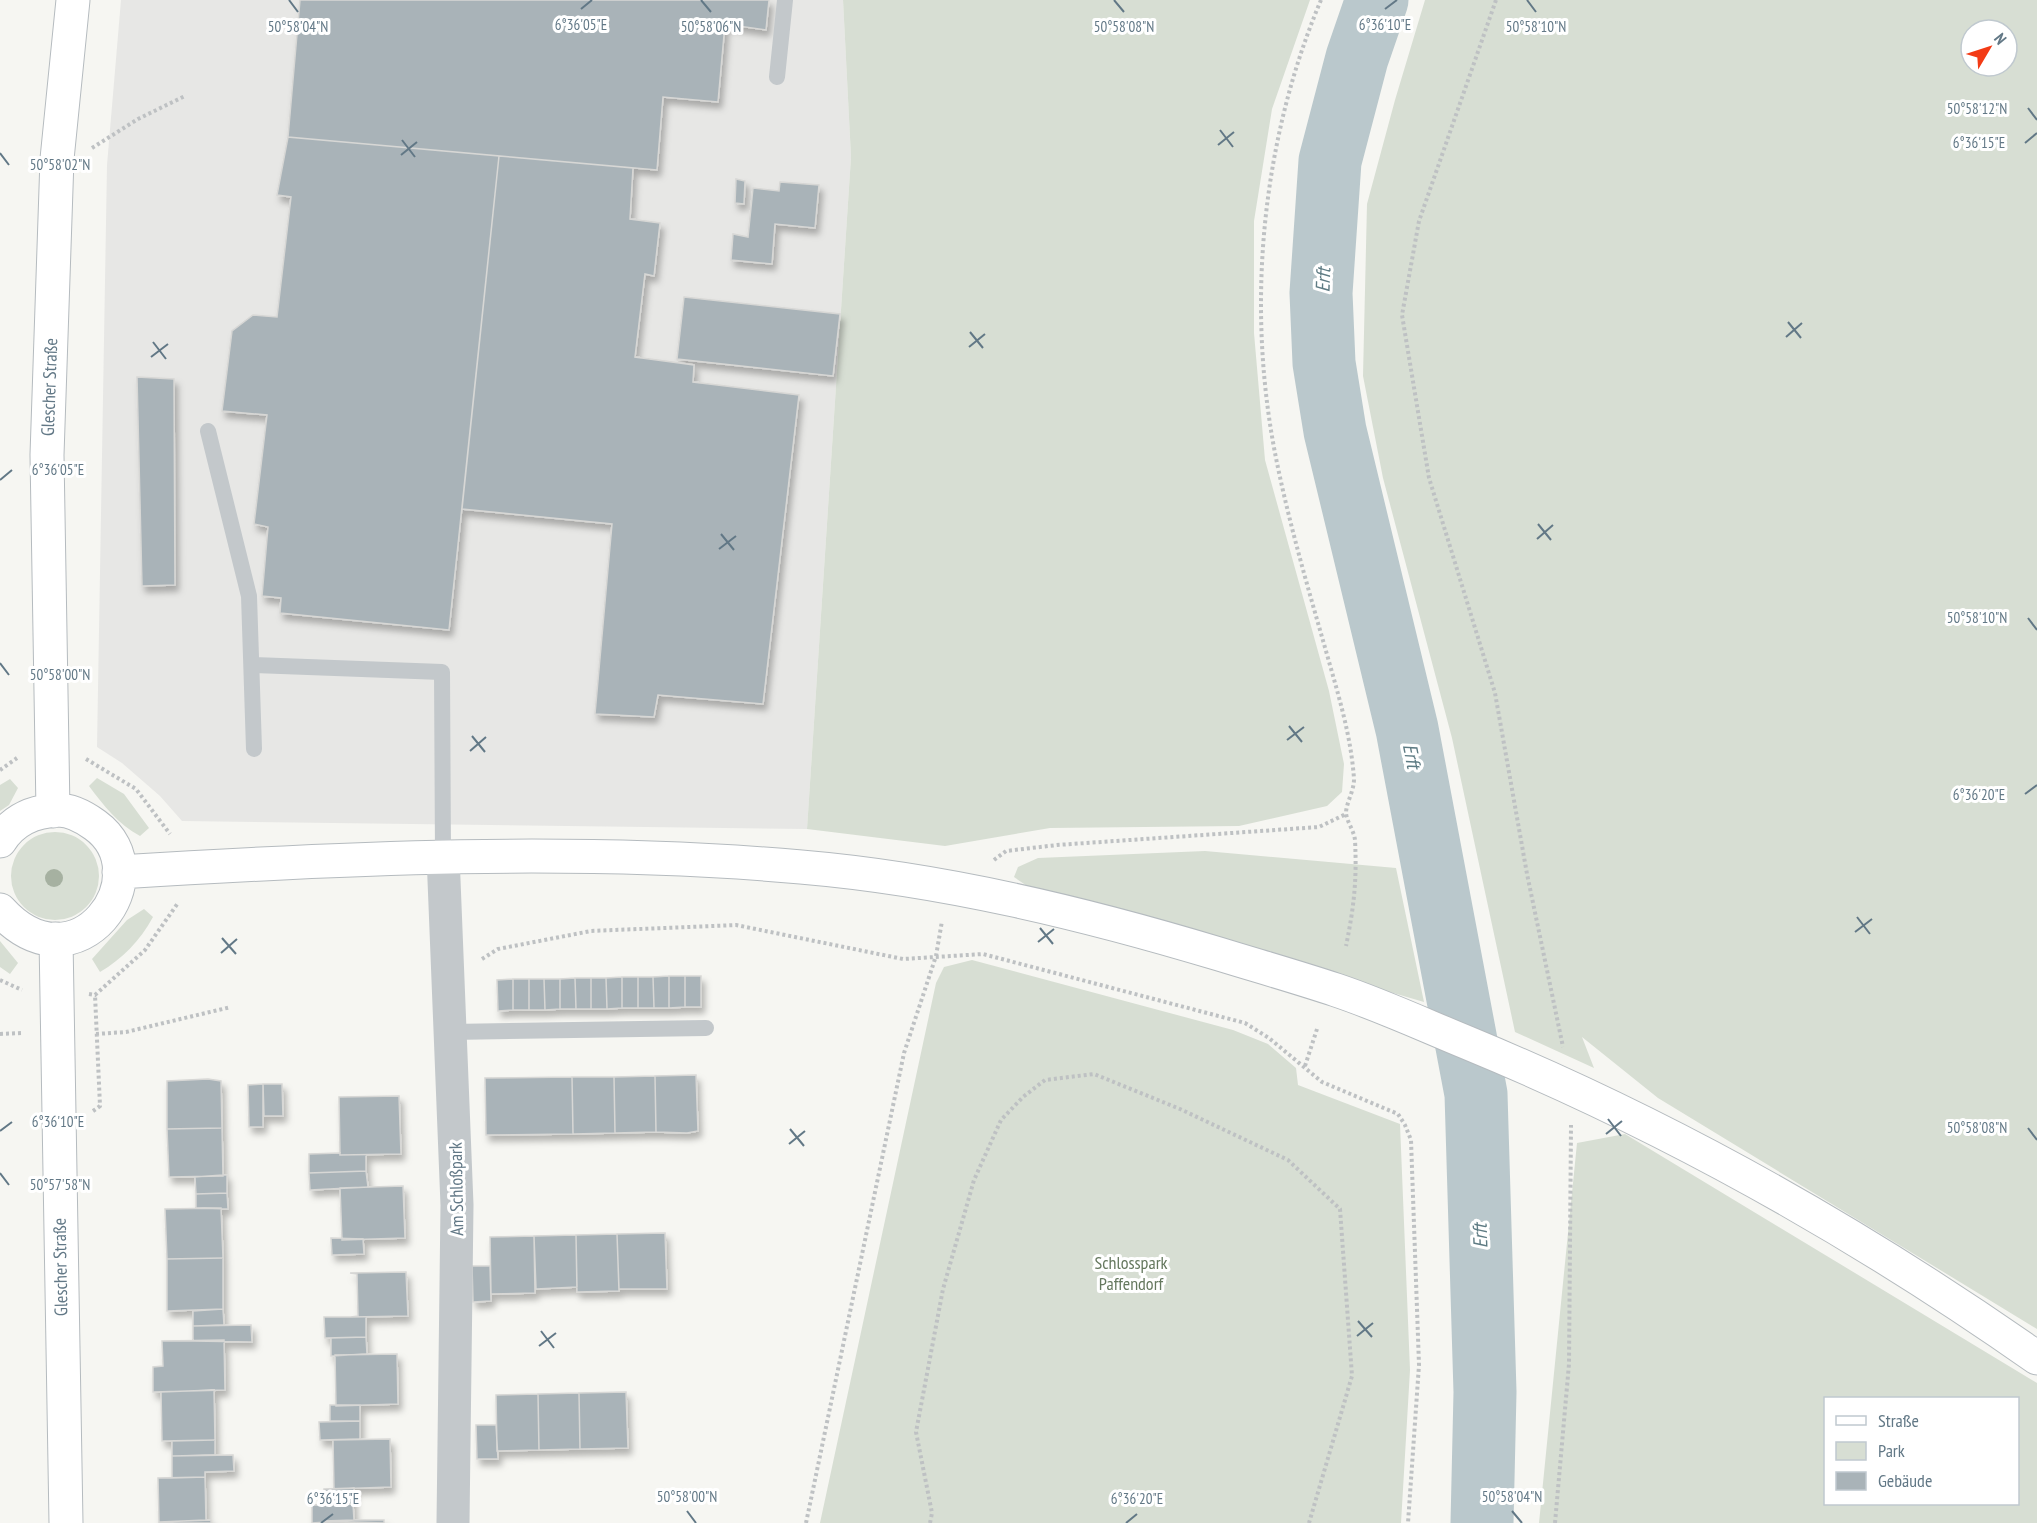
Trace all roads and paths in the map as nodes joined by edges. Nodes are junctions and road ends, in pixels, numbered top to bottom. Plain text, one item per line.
1 (74, 0) edge
2 (785, 0) edge
3 (1321, 0) edge
4 (1496, 0) edge
5 (777, 76) dead end
6 (185, 96) dead end
7 (86, 152) dead end
8 (208, 431) dead end
9 (253, 665) junction
10 (254, 748) dead end
11 (53, 811) junction
12 (1346, 814) junction
13 (0, 841) edge
14 (442, 855) junction
15 (119, 872) junction
16 (970, 892) junction
17 (0, 910) edge
18 (56, 939) junction
19 (1346, 946) dead end
20 (936, 956) junction
21 (447, 982) junction
22 (231, 1007) dead end
23 (706, 1028) dead end
24 (1317, 1029) dead end
25 (452, 1032) junction
26 (29, 1033) dead end
27 (0, 1034) edge
28 (96, 1034) dead end
29 (1305, 1066) junction
30 (1561, 1081) junction
31 (2037, 1358) edge
32 (66, 1523) edge
33 (453, 1523) edge
34 (806, 1523) edge
35 (930, 1523) edge
36 (1309, 1523) edge
37 (1408, 1523) edge
38 (1556, 1523) edge

1 - 11 main road, Glescher Straße
2 - 5 lane
3 - 12 path
4 - 30 path
6 - 7 path
8 - 9 lane
9 - 10 lane
9 - 14 lane
11 - 13 main road
11 - 15 main road
12 - 16 path
12 - 19 path
14 - 15 main road
14 - 16 main road
14 - 21 street, Am Schloßpark
15 - 18 main road
16 - 30 main road
17 - 18 main road
18 - 32 main road, Glescher Straße
20 - 21 path
20 - 29 path
20 - 34 path
21 - 25 street, Am Schloßpark
22 - 28 path
23 - 25 lane
24 - 29 path
25 - 33 street, Am Schloßpark
26 - 27 path
29 - 37 path
30 - 31 main road
30 - 38 path
35 - 36 path

